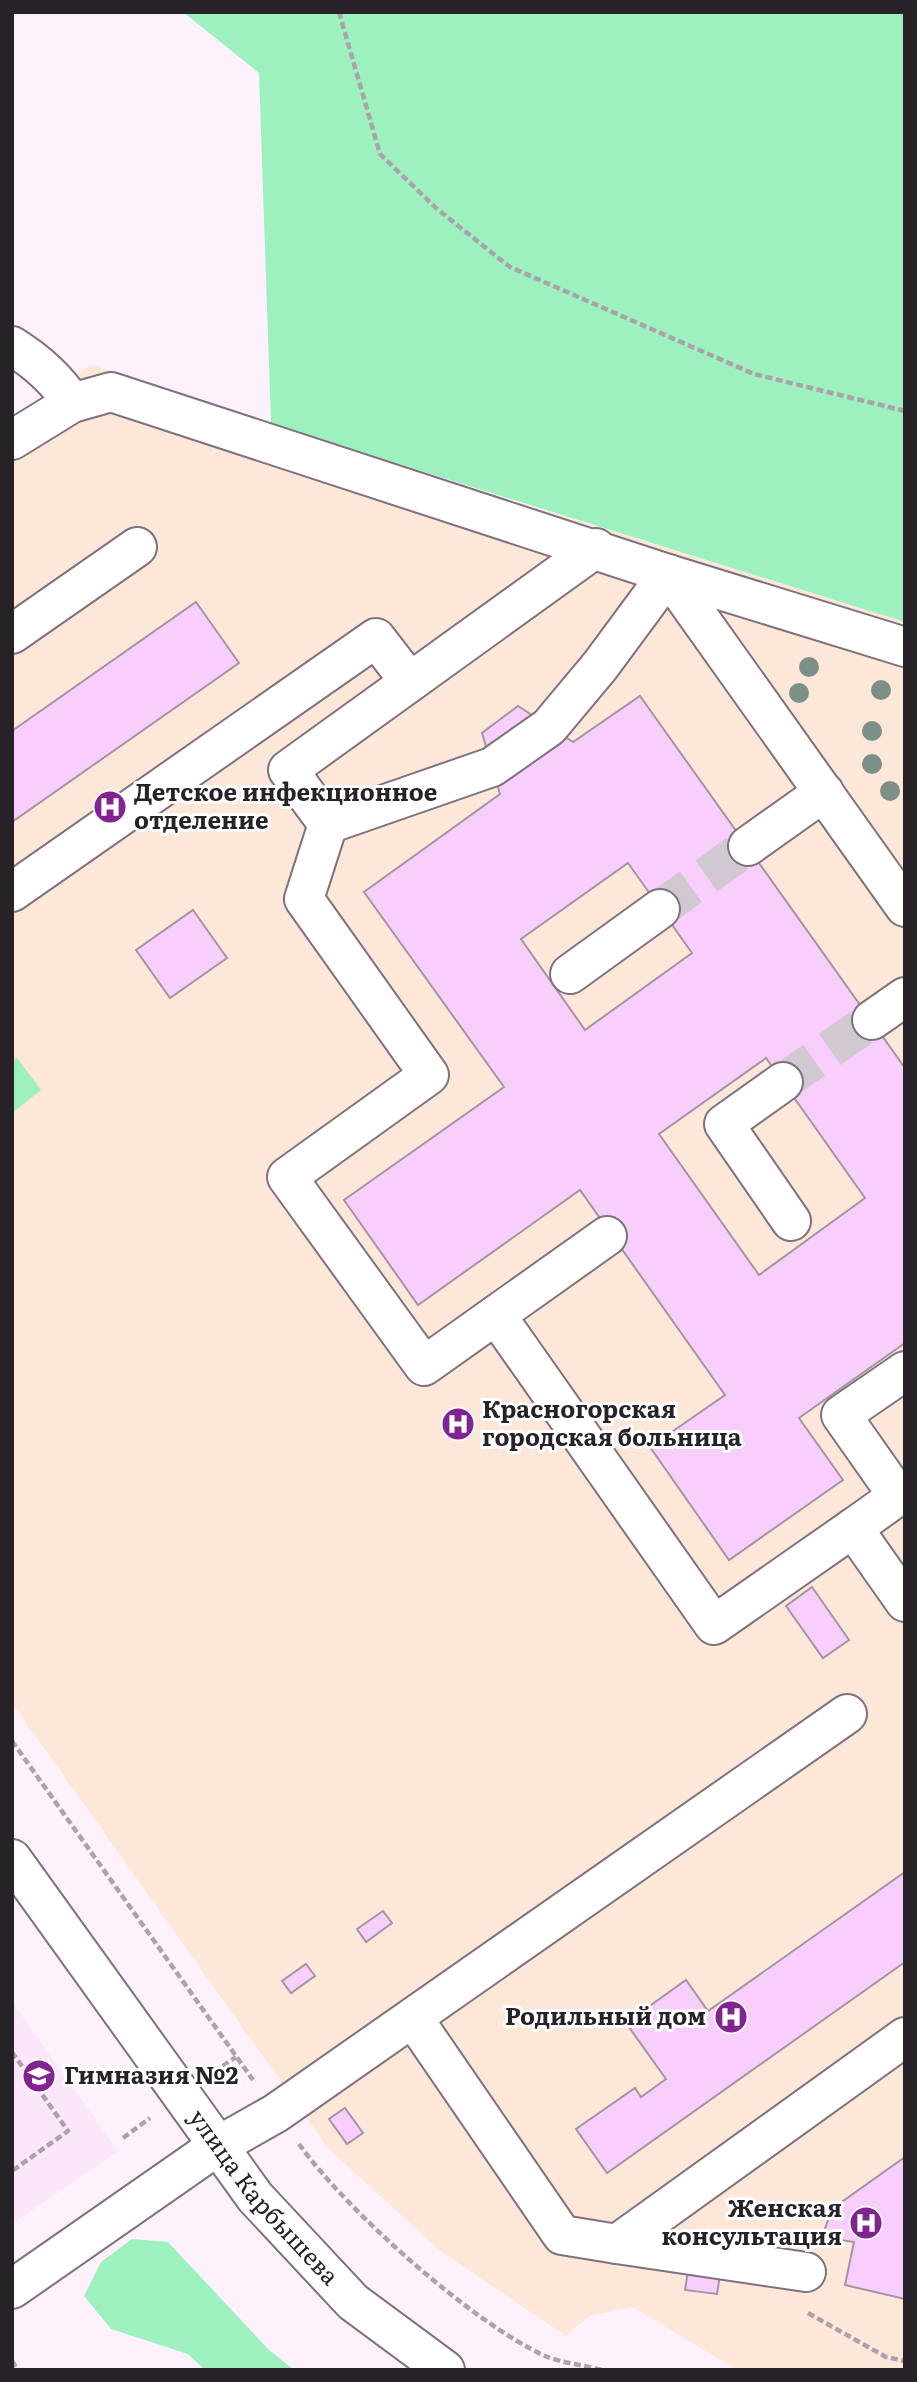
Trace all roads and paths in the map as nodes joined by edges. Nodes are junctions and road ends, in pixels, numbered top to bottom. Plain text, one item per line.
1 (339, 12) edge
2 (12, 346) edge
3 (72, 403) junction
4 (905, 411) edge
5 (12, 440) edge
6 (137, 547) dead end
7 (596, 548) junction
8 (668, 573) junction
9 (12, 634) edge
10 (905, 647) edge
11 (410, 682) junction
12 (824, 792) junction
13 (328, 824) junction
14 (748, 846) tunnel mouth
15 (12, 892) edge
16 (905, 907) edge
17 (660, 909) tunnel mouth
18 (570, 974) dead end
19 (905, 998) edge
20 (872, 1020) tunnel mouth
21 (783, 1083) tunnel mouth
22 (791, 1221) dead end
23 (607, 1236) dead end
24 (496, 1315) junction
25 (905, 1371) edge
26 (853, 1528) junction
27 (905, 1602) edge
28 (847, 1714) dead end
29 (12, 1859) edge
30 (413, 2018) junction
31 (905, 2037) edge
32 (12, 2052) edge
33 (216, 2147) junction
34 (12, 2171) edge
35 (617, 2244) junction
36 (798, 2271) joint
37 (12, 2289) edge
38 (12, 2361) edge
39 (905, 2361) edge
40 (19, 2370) edge
41 (445, 2370) edge

1 - 4 path
2 - 3 street
3 - 5 street
3 - 7 street
6 - 9 street
7 - 8 street
7 - 11 street
8 - 10 street
8 - 12 street
8 - 13 street
11 - 13 street
11 - 15 street
12 - 14 street
12 - 16 street
13 - 24 street
17 - 18 street
19 - 20 street
21 - 22 street
23 - 24 street
24 - 26 street
25 - 26 street
26 - 27 street
28 - 30 street
29 - 33 street, улица Карбышева
30 - 33 street
30 - 35 street
31 - 35 street
32 - 34 path
33 - 37 street
33 - 41 street, улица Карбышева
35 - 36 street
36 - 39 path
38 - 40 path

